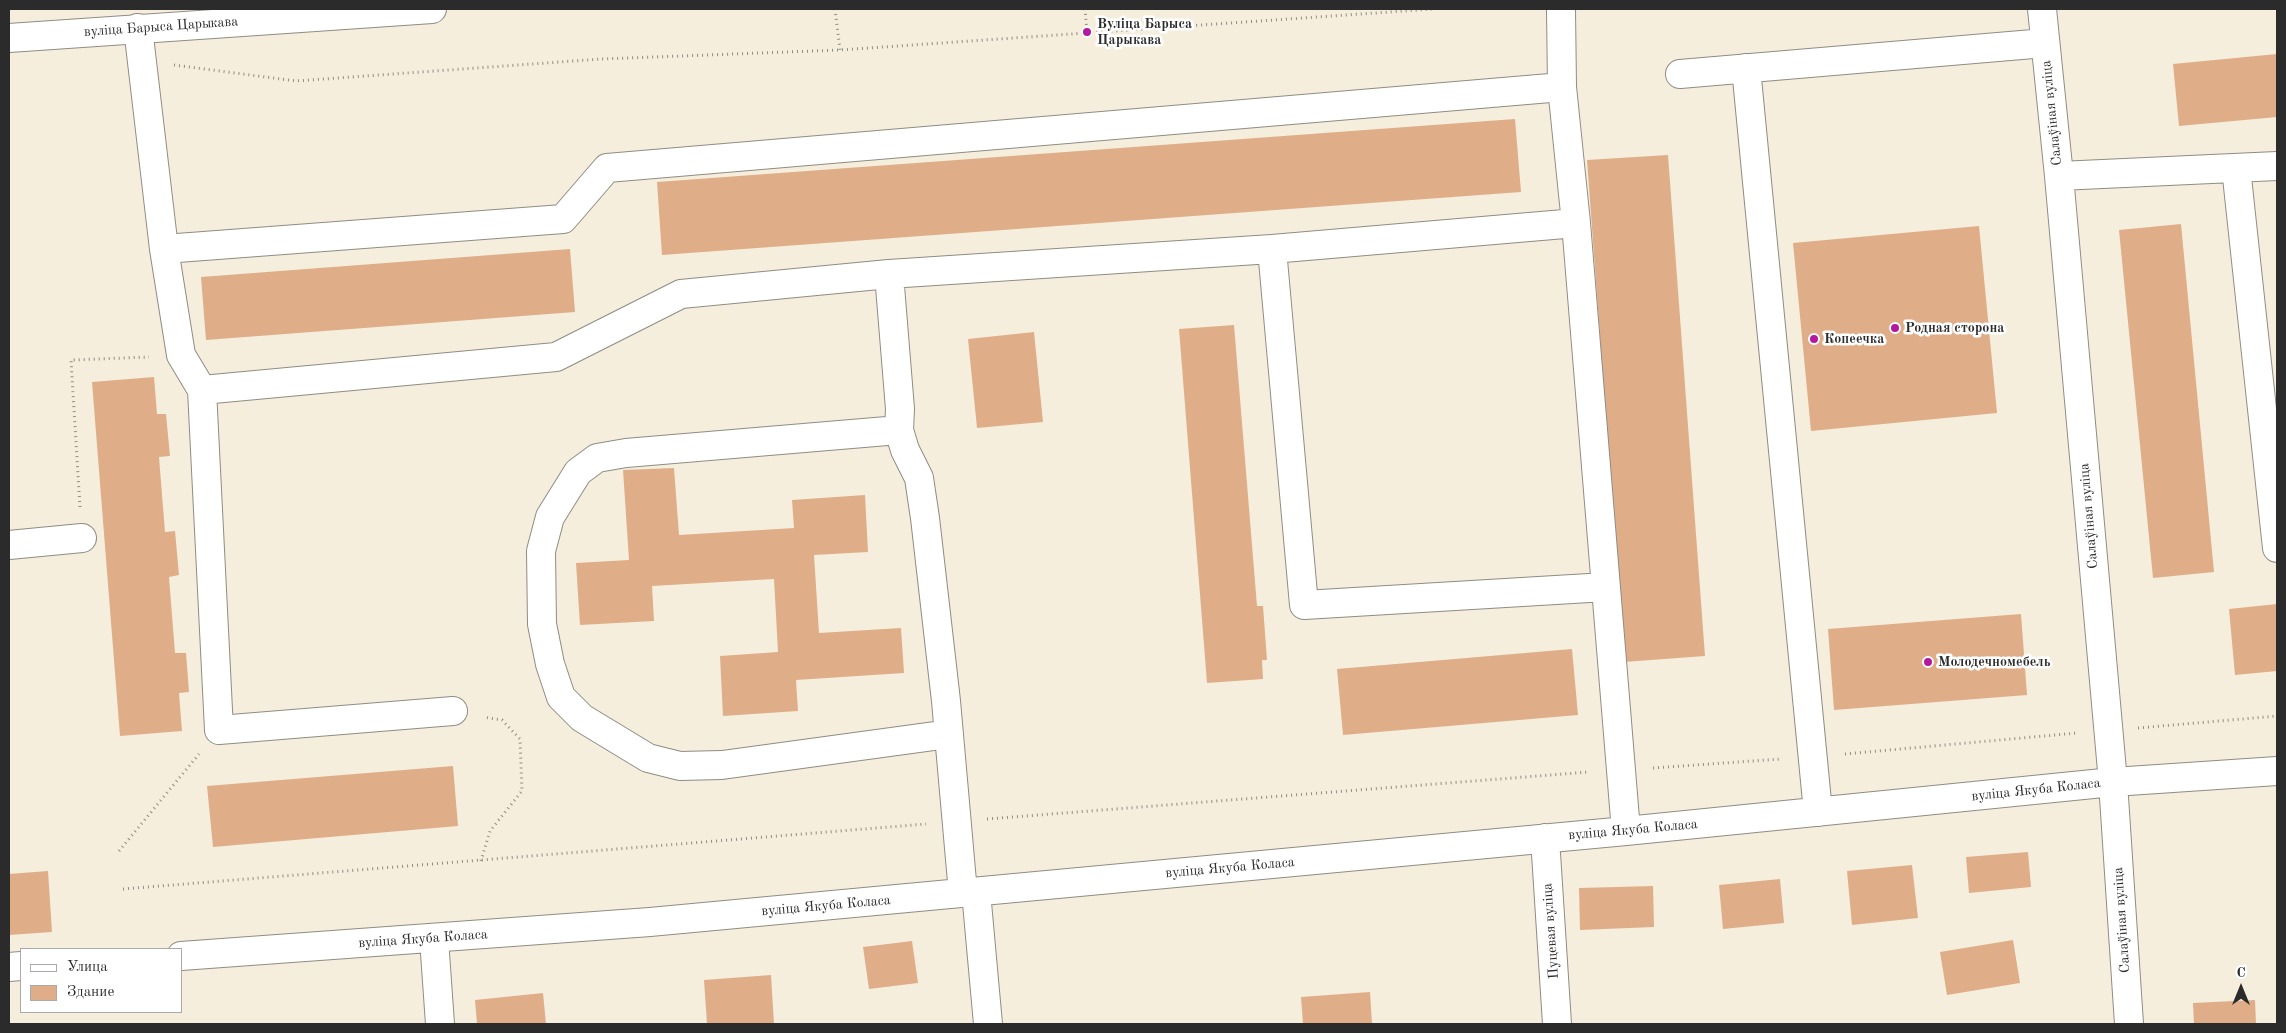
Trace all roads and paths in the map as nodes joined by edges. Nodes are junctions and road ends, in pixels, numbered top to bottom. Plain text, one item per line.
1 (419, 9) edge
2 (835, 9) edge
3 (1085, 9) edge
4 (1432, 9) edge
5 (1561, 9) edge
6 (2042, 9) edge
7 (138, 28) junction
8 (1087, 32) junction
9 (9, 38) edge
10 (2045, 43) junction
11 (840, 50) junction
12 (142, 60) junction
13 (1746, 68) junction
14 (1680, 74) dead end
15 (1562, 87) junction
16 (2277, 166) edge
17 (2236, 168) junction
18 (2059, 176) junction
19 (1576, 223) junction
20 (164, 248) junction
21 (1272, 249) junction
22 (889, 274) junction
23 (181, 355) junction
24 (202, 390) junction
25 (899, 430) junction
26 (82, 538) joint
27 (9, 545) edge
28 (2277, 548) edge
29 (1606, 587) junction
30 (453, 711) joint
31 (2277, 716) edge
32 (219, 730) junction
33 (2108, 730) junction
34 (949, 734) junction
35 (1812, 757) junction
36 (1621, 770) junction
37 (2277, 770) edge
38 (2113, 782) junction
39 (1818, 812) junction
40 (957, 821) junction
41 (1626, 831) junction
42 (1545, 838) junction
43 (119, 851) dead end
44 (481, 861) junction
45 (123, 889) dead end
46 (970, 892) junction
47 (434, 939) junction
48 (182, 956) edge
49 (440, 1024) edge
50 (988, 1024) edge
51 (1558, 1024) edge
52 (2130, 1024) edge

1 - 7 street, вуліца Барыса Царыкава
2 - 11 path
3 - 8 path
4 - 8 path
5 - 15 street
6 - 10 street, Салаўіная вуліца
7 - 9 street, вуліца Барыса Царыкава
7 - 12 street
8 - 11 path
10 - 13 street
10 - 18 street, Салаўіная вуліца
11 - 12 path
12 - 20 street
13 - 14 street
13 - 35 street
15 - 19 street
15 - 20 street
16 - 17 street
17 - 18 street
17 - 28 street
18 - 33 street, Салаўіная вуліца
19 - 21 street
19 - 29 street
20 - 23 street
21 - 22 street
21 - 29 street
22 - 24 street
22 - 25 street
23 - 24 street
23 - 26 path
24 - 32 street
25 - 34 street
25 - 34 street
26 - 27 street
29 - 36 street
30 - 32 street
30 - 44 path
31 - 33 path
32 - 43 path
33 - 35 path
33 - 38 street, Салаўіная вуліца
34 - 40 street
35 - 36 path
35 - 39 street
36 - 40 path
36 - 41 street
37 - 38 street, вуліца Якуба Коласа
38 - 39 street, вуліца Якуба Коласа
38 - 52 street, Салаўіная вуліца
39 - 41 street, вуліца Якуба Коласа
40 - 44 path
40 - 46 street
41 - 42 street, вуліца Якуба Коласа
42 - 46 street, вуліца Якуба Коласа
42 - 51 street, Пуцевая вуліца
44 - 45 path
46 - 47 street, вуліца Якуба Коласа
46 - 50 street
47 - 48 street, вуліца Якуба Коласа
47 - 49 street

